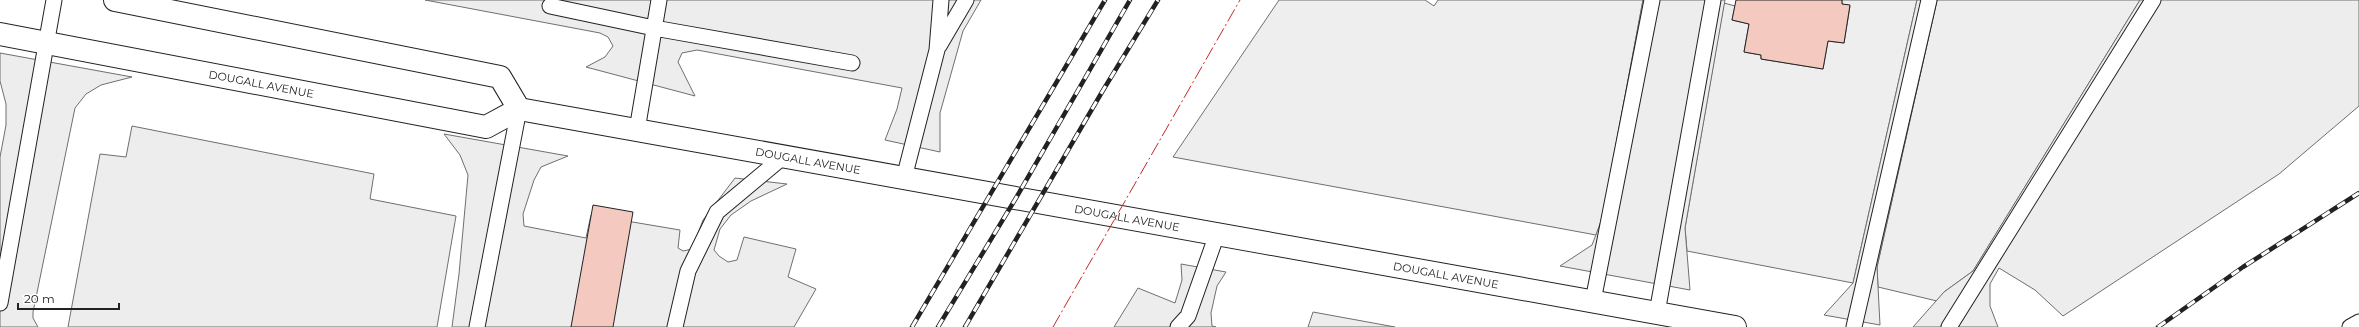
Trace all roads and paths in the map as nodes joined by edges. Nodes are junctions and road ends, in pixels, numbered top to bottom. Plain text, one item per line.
1 (54, 0) edge
2 (115, 0) edge
3 (659, 0) edge
4 (942, 0) edge
5 (966, 0) edge
6 (1652, 0) edge
7 (1713, 0) edge
8 (1929, 0) edge
9 (2153, 0) edge
10 (550, 6) dead end
11 (654, 28) junction
12 (0, 34) edge
13 (46, 44) junction
14 (937, 50) junction
15 (852, 63) dead end
16 (519, 109) junction
17 (637, 130) junction
18 (784, 156) junction
19 (904, 178) junction
20 (1217, 234) junction
21 (1593, 301) junction
22 (0, 303) edge
23 (1658, 313) junction
24 (2359, 322) edge
25 (477, 327) edge
26 (674, 327) edge
27 (1178, 327) edge
28 (1734, 327) edge
29 (1854, 327) edge
30 (1949, 327) edge
31 (2350, 327) edge

1 - 13 lane
2 - 16 street
3 - 11 lane
4 - 14 lane
5 - 14 lane
6 - 21 lane
7 - 23 lane
8 - 29 lane
9 - 30 lane
10 - 11 lane
11 - 15 lane
11 - 17 lane
12 - 13 street, DOUGALL AVENUE
13 - 16 street, DOUGALL AVENUE
13 - 22 lane
14 - 19 lane
16 - 17 street, DOUGALL AVENUE
16 - 25 lane
17 - 18 street, DOUGALL AVENUE
18 - 19 street, DOUGALL AVENUE
18 - 26 lane
19 - 20 street, DOUGALL AVENUE
20 - 21 street, DOUGALL AVENUE
20 - 27 lane
21 - 23 street, DOUGALL AVENUE
23 - 28 street, DOUGALL AVENUE
24 - 31 lane

